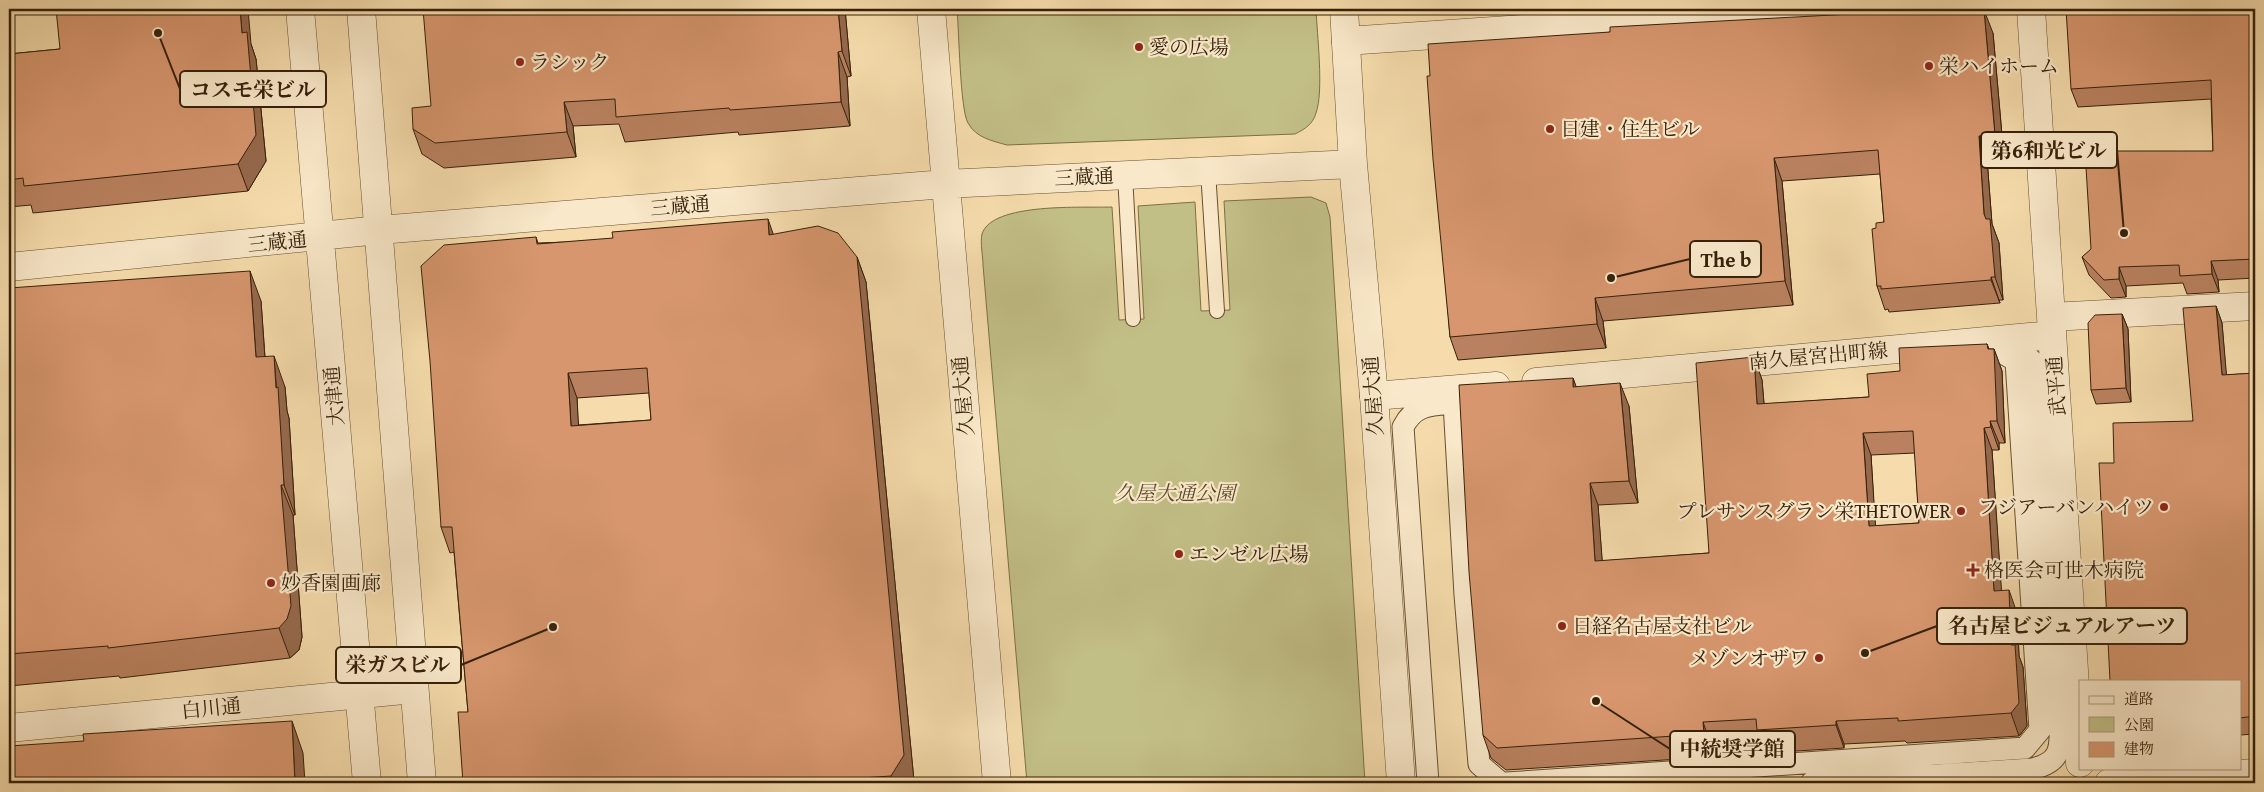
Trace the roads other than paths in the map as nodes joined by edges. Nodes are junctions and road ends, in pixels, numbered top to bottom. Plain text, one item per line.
1 (300, 9) edge
2 (361, 9) edge
3 (931, 9) edge
4 (1344, 9) edge
5 (1815, 9) edge
6 (2031, 9) edge
7 (1346, 41) junction
8 (1353, 164) junction
9 (1208, 171) junction
10 (1125, 176) junction
11 (945, 184) junction
12 (379, 230) junction
13 (321, 238) junction
14 (9, 267) edge
15 (2255, 306) edge
16 (1216, 311) dead end
17 (1132, 319) dead end
18 (2052, 326) junction
19 (1374, 396) junction
20 (414, 688) junction
21 (359, 693) junction
22 (9, 728) edge
23 (2079, 747) edge
24 (2081, 770) edge
25 (2255, 773) edge
26 (367, 783) edge
27 (422, 783) edge
28 (997, 783) edge
29 (1401, 783) edge
30 (1428, 783) edge
31 (1501, 783) edge
32 (1506, 783) edge
33 (1811, 783) edge
34 (2082, 783) edge
35 (2109, 783) edge

1 - 13 street, 大津通
2 - 12 street
3 - 11 street, 久屋大通
4 - 7 street, 久屋大通
5 - 7 street
6 - 18 street, 武平通
7 - 8 street, 久屋大通
8 - 9 street, 三蔵通
8 - 19 street, 久屋大通
9 - 10 street, 三蔵通
9 - 16 lane
10 - 11 street, 三蔵通
10 - 17 lane
11 - 12 street, 三蔵通
11 - 28 street, 久屋大通
12 - 13 street, 三蔵通
12 - 20 street
13 - 14 street, 三蔵通
13 - 21 street, 大津通
15 - 18 street, 南久屋宮出町線
18 - 19 street, 南久屋宮出町線
18 - 23 street, 武平通
19 - 29 street, 久屋大通
20 - 21 street, 白川通
20 - 27 street
21 - 22 street, 白川通
21 - 26 street, 大津通
24 - 34 street
25 - 35 street
30 - 31 street
32 - 33 street

